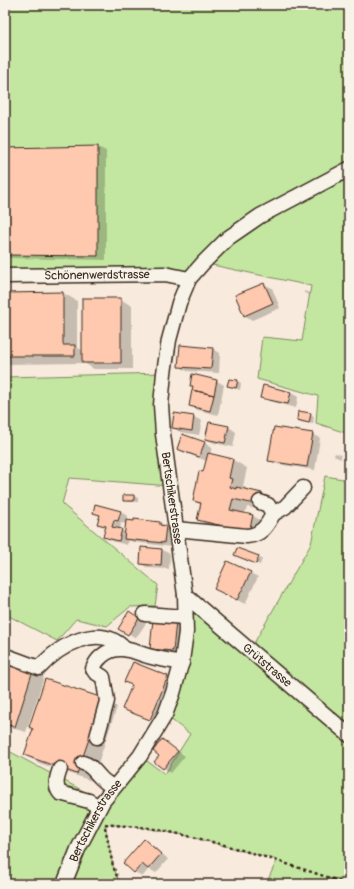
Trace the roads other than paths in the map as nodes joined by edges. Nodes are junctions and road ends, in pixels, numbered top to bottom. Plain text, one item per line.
1 (349, 169) edge
2 (5, 276) edge
3 (189, 279) junction
4 (303, 488) dead end
5 (260, 502) dead end
6 (273, 514) junction
7 (176, 529) junction
8 (185, 595) junction
9 (145, 614) dead end
10 (185, 617) junction
11 (125, 649) junction
12 (9, 657) dead end
13 (182, 663) junction
14 (97, 736) dead end
15 (349, 736) edge
16 (83, 763) dead end
17 (60, 769) dead end
18 (113, 788) junction
19 (99, 807) junction
20 (64, 884) edge

1 - 3 street, Bertschikerstrasse
2 - 3 street, Schönenwerdstrasse
3 - 7 street, Bertschikerstrasse
4 - 6 street
5 - 6 street
6 - 7 street
7 - 8 street, Bertschikerstrasse
8 - 10 street, Bertschikerstrasse
8 - 15 street, Grütstrasse
9 - 10 street
10 - 13 street, Bertschikerstrasse
11 - 12 street
11 - 13 street
11 - 14 street
13 - 18 street, Bertschikerstrasse
16 - 18 street
17 - 19 street
18 - 19 street, Bertschikerstrasse
19 - 20 street, Bertschikerstrasse

